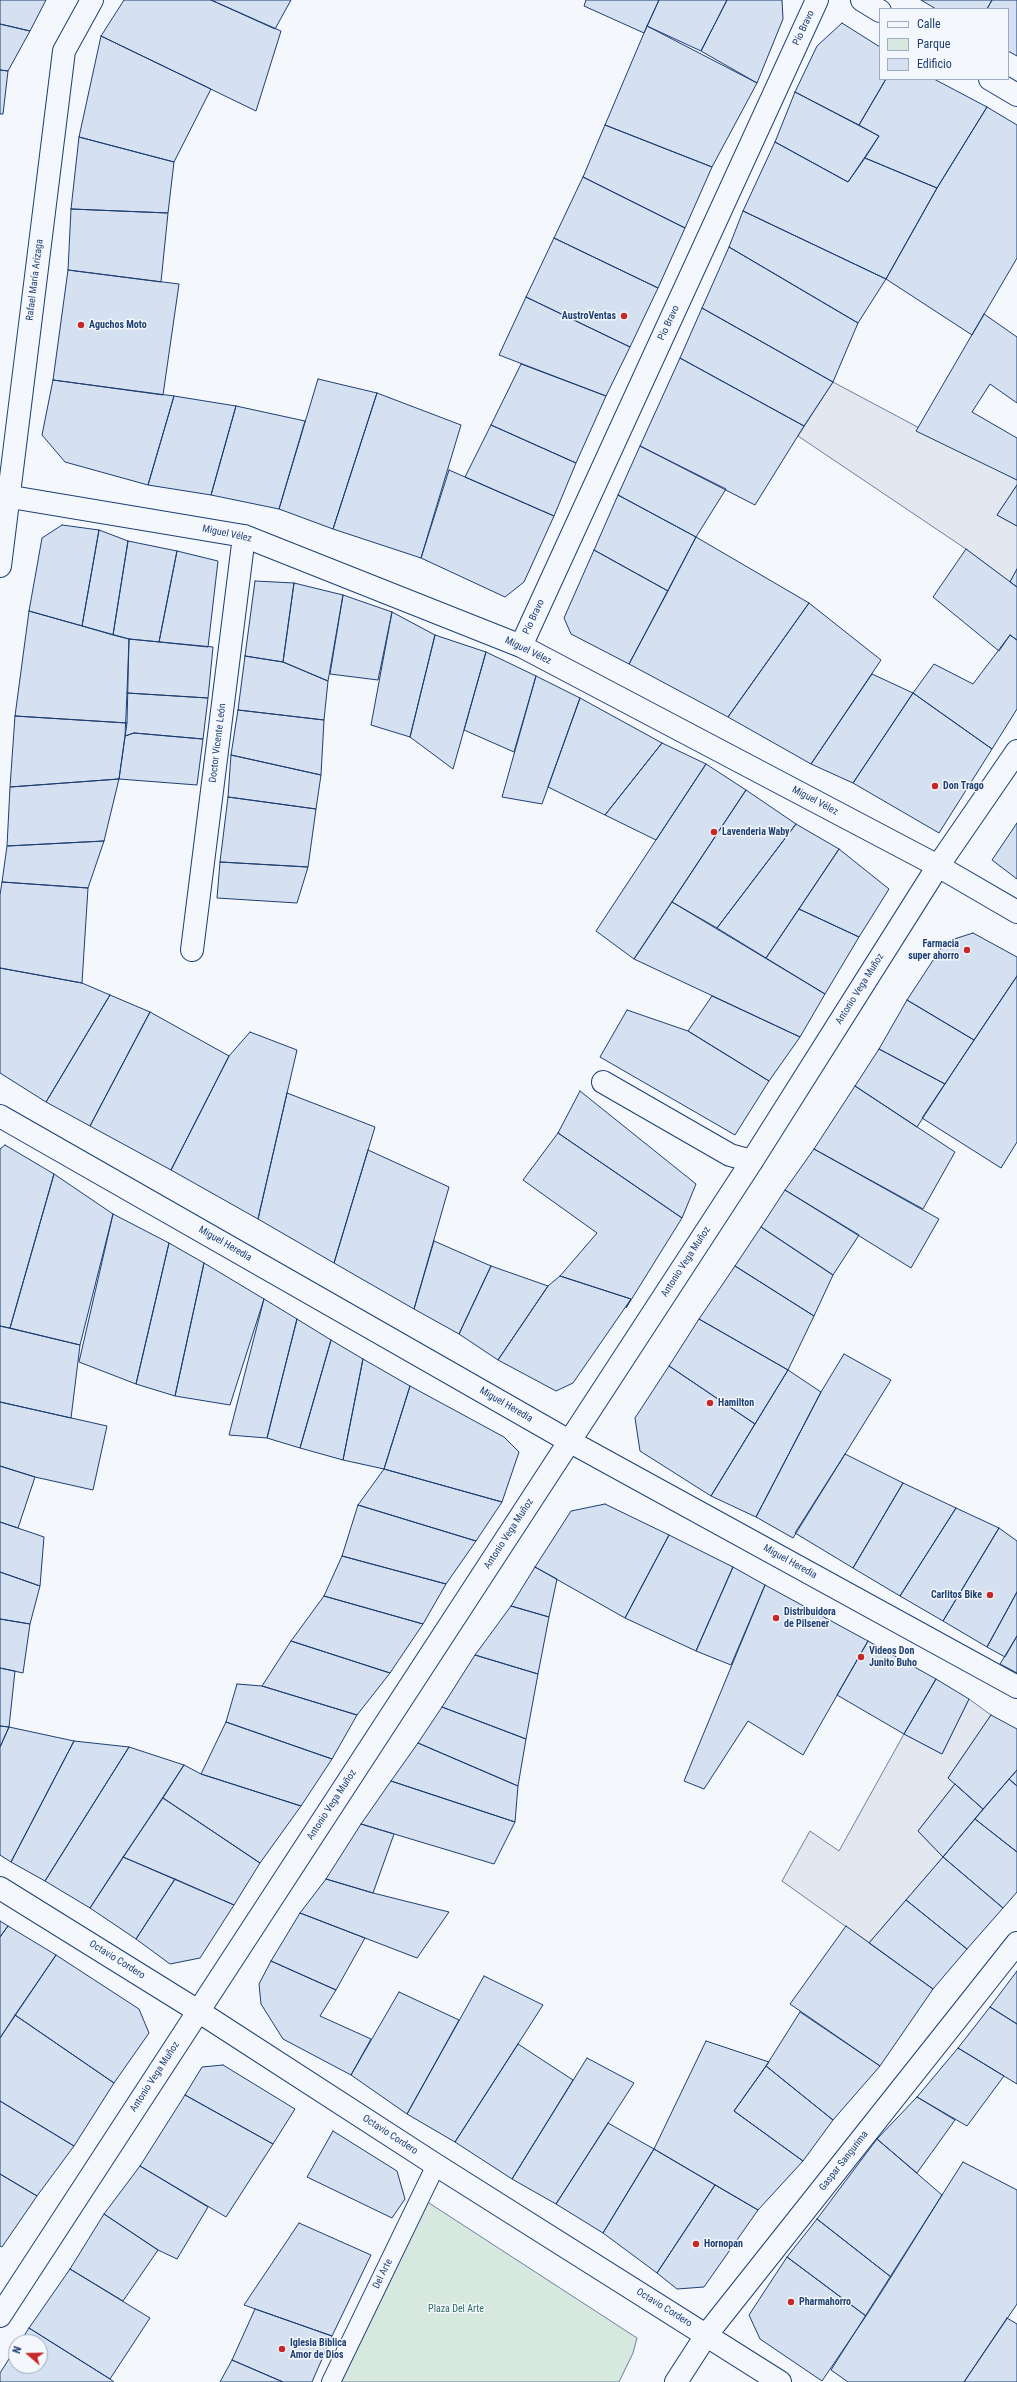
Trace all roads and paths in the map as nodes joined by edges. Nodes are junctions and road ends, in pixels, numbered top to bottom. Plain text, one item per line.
1 (92, 0) edge
2 (817, 0) edge
3 (862, 0) edge
4 (879, 10) edge
5 (992, 80) edge
6 (1017, 96) edge
7 (4, 495) edge
8 (244, 536) junction
9 (0, 566) edge
10 (521, 646) junction
11 (1017, 751) edge
12 (938, 866) junction
13 (1017, 912) edge
14 (192, 950) dead end
15 (603, 1082) dead end
16 (0, 1116) edge
17 (752, 1161) junction
18 (569, 1441) junction
19 (1017, 1687) edge
20 (0, 1888) edge
21 (1017, 1943) edge
22 (198, 2011) junction
23 (436, 2165) junction
24 (0, 2316) edge
25 (707, 2334) junction
26 (331, 2382) edge
27 (676, 2382) edge
28 (780, 2382) edge

1 - 7 street, Rafael María Arízaga
2 - 10 street, Pío Bravo
3 - 4 street
5 - 6 street
7 - 8 street, Miguel Vélez
7 - 9 street, Rafael María Arízaga
8 - 10 street, Miguel Vélez
8 - 14 street, Doctor Vicente León
10 - 12 street, Miguel Vélez
11 - 12 street, Antonio Vega Muñoz
12 - 13 street, Miguel Vélez
12 - 17 street, Antonio Vega Muñoz
15 - 17 street
16 - 18 street, Miguel Heredia
17 - 18 street, Antonio Vega Muñoz
18 - 19 street, Miguel Heredia
18 - 22 street, Antonio Vega Muñoz
20 - 22 street, Octavio Cordero
21 - 25 street, Gaspar Sangurima
22 - 23 street, Octavio Cordero
22 - 24 street, Antonio Vega Muñoz
23 - 25 street, Octavio Cordero
23 - 26 lane, Del Arte
25 - 27 street, Gaspar Sangurima
25 - 28 street, Octavio Cordero

